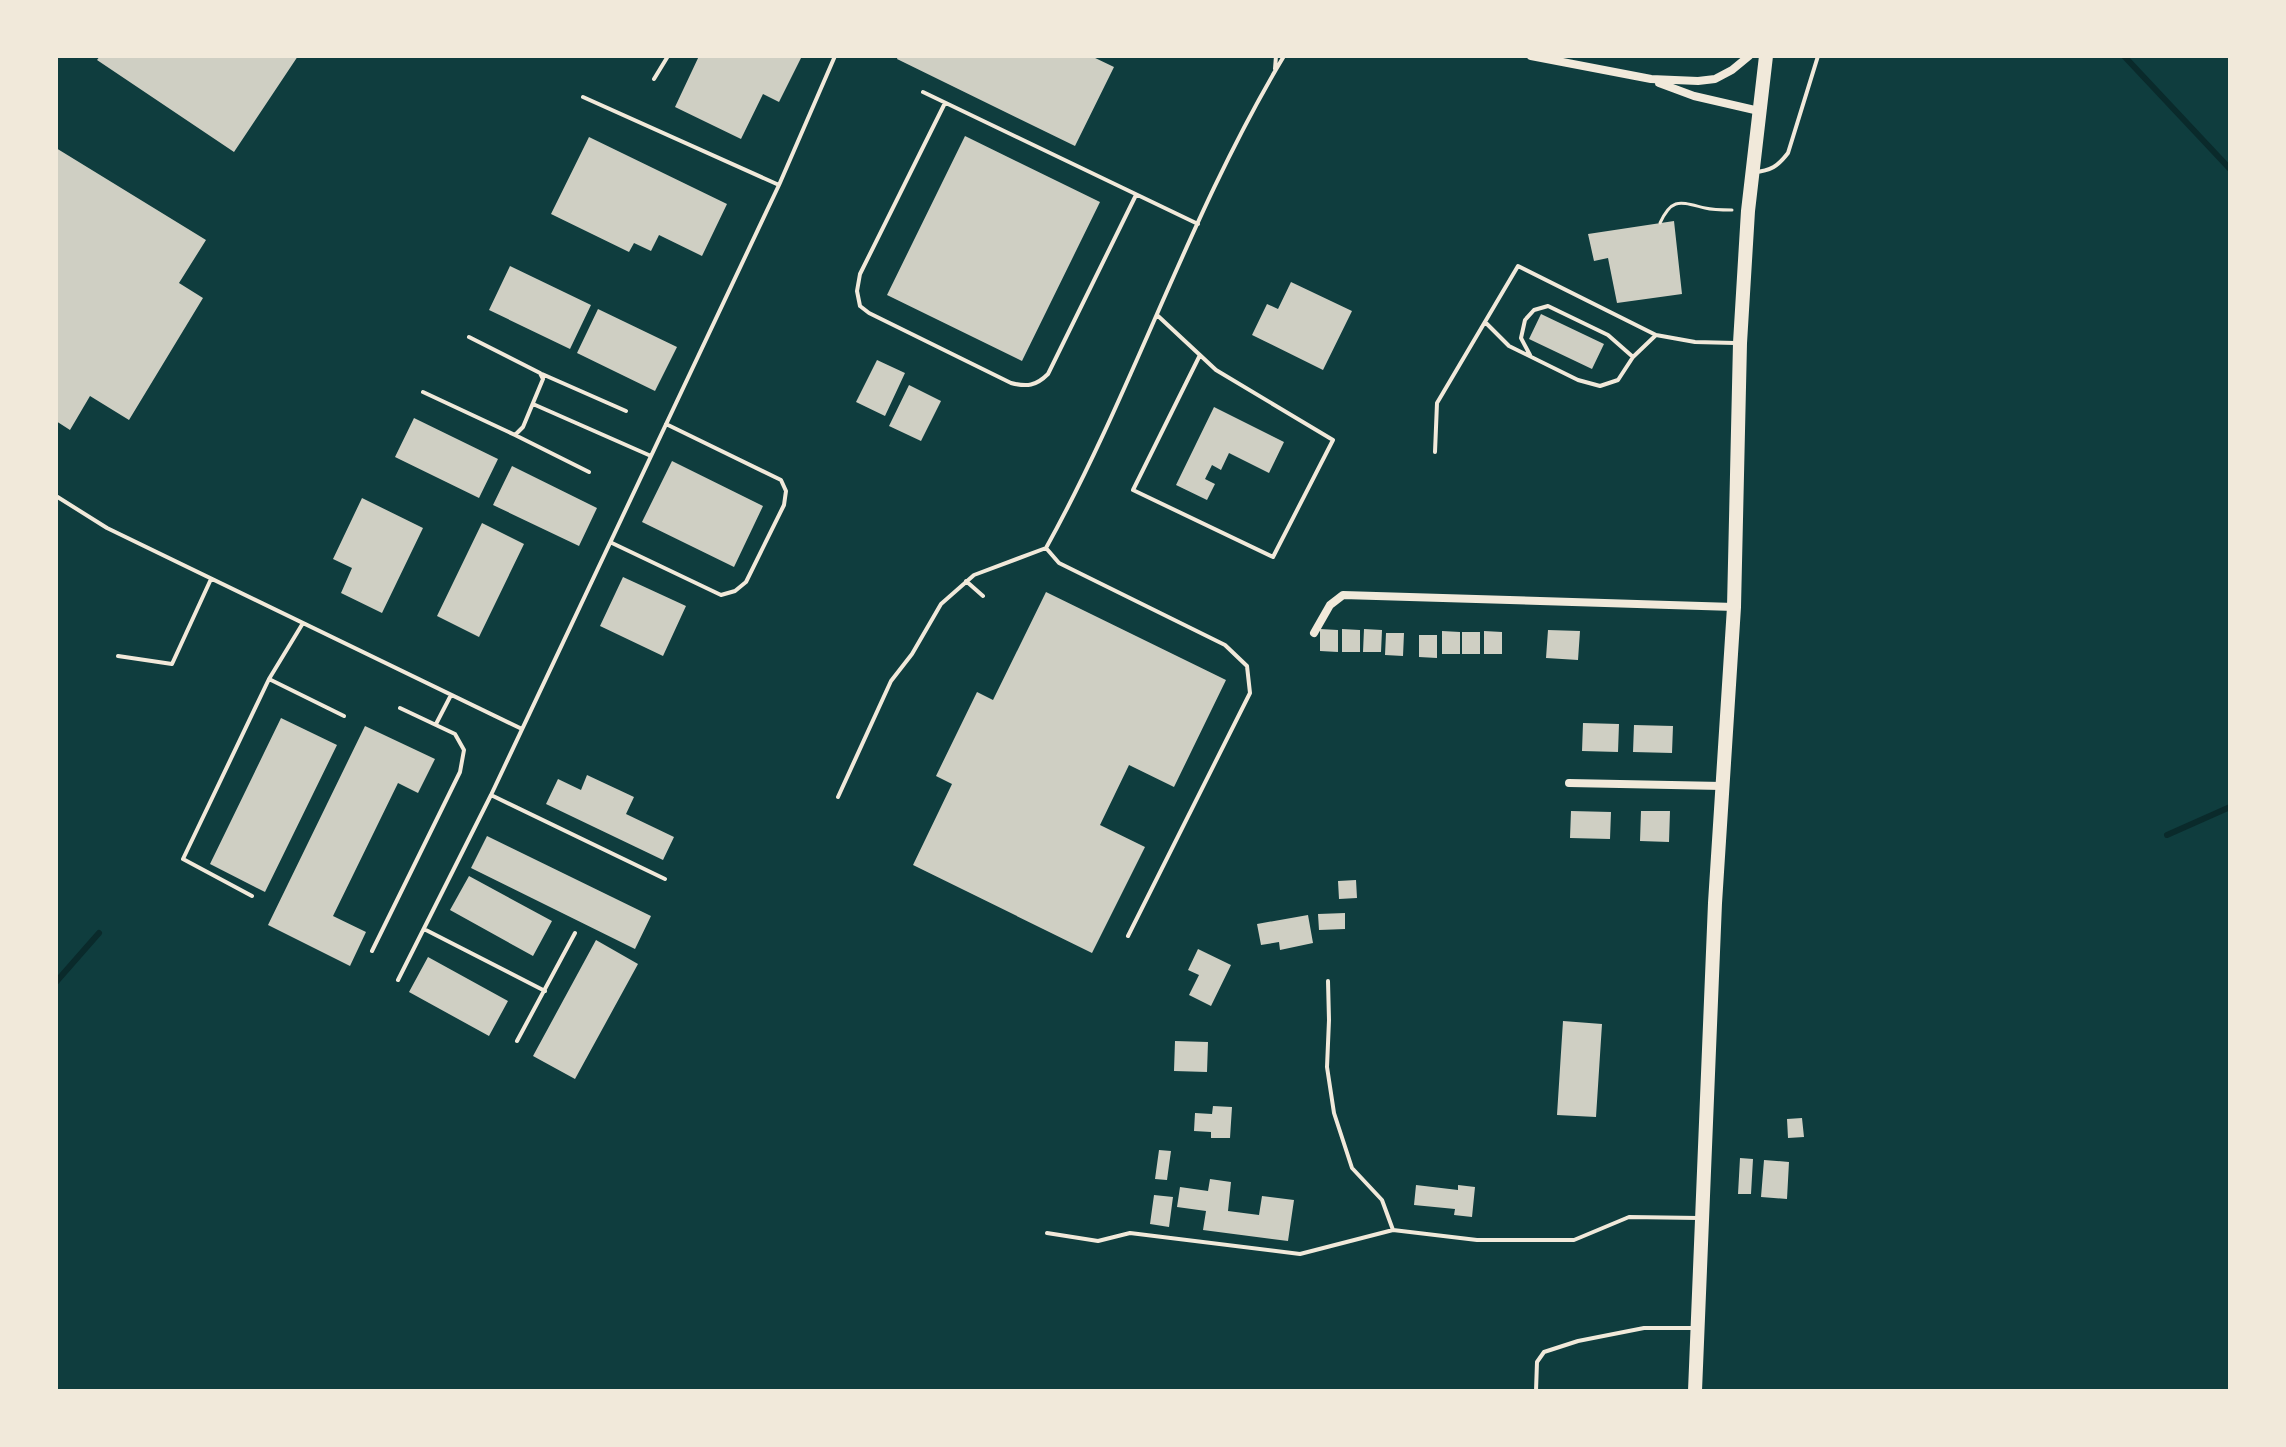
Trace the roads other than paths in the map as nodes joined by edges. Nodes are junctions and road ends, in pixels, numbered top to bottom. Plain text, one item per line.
1 (668, 56) edge
2 (835, 56) edge
3 (1276, 56) edge
4 (1284, 56) edge
5 (1531, 56) edge
6 (1749, 56) edge
7 (1766, 56) edge
8 (1818, 56) edge
9 (1275, 71) junction
10 (654, 79) dead end
11 (1651, 79) junction
12 (923, 92) dead end
13 (583, 97) dead end
14 (945, 103) junction
15 (1759, 111) junction
16 (1752, 172) junction
17 (779, 185) junction
18 (1136, 195) junction
19 (1198, 224) junction
20 (1157, 315) junction
21 (1485, 322) junction
22 (1656, 335) junction
23 (469, 337) dead end
24 (1740, 343) junction
25 (1200, 355) junction
26 (1633, 357) junction
27 (1531, 358) junction
28 (540, 373) junction
29 (423, 392) dead end
30 (533, 404) junction
31 (626, 411) dead end
32 (666, 424) junction
33 (515, 435) junction
34 (1435, 452) dead end
35 (651, 456) junction
36 (589, 472) dead end
37 (56, 496) edge
38 (611, 543) junction
39 (1046, 548) junction
40 (211, 579) junction
41 (966, 581) junction
42 (983, 596) dead end
43 (1734, 607) junction
44 (303, 623) junction
45 (1314, 633) dead end
46 (118, 656) dead end
47 (269, 679) junction
48 (451, 695) junction
49 (400, 708) dead end
50 (344, 716) dead end
51 (436, 724) junction
52 (522, 729) junction
53 (1569, 783) dead end
54 (1722, 786) junction
55 (491, 795) junction
56 (838, 797) dead end
57 (665, 879) dead end
58 (252, 896) dead end
59 (424, 929) junction
60 (575, 933) dead end
61 (1128, 936) dead end
62 (372, 951) dead end
63 (398, 980) dead end
64 (1328, 981) dead end
65 (545, 991) junction
66 (517, 1041) dead end
67 (1701, 1219) junction
68 (1393, 1230) junction
69 (1047, 1233) dead end
70 (1697, 1328) junction
71 (1536, 1391) edge
72 (1695, 1391) edge

1 - 10 lane
2 - 17 lane
3 - 9 lane
4 - 9 lane
5 - 11 street
6 - 11 street
7 - 15 highway
8 - 16 lane
9 - 19 lane
11 - 15 street
12 - 14 lane
13 - 17 lane
14 - 18 lane
14 - 18 lane
15 - 16 highway
16 - 24 highway
17 - 32 lane
18 - 19 lane
19 - 20 lane
20 - 25 lane
20 - 39 lane
21 - 22 lane
21 - 27 lane
21 - 34 lane
22 - 24 lane
22 - 26 lane
23 - 28 lane
24 - 43 highway
25 - 25 lane
26 - 27 lane
26 - 27 lane
28 - 30 lane
28 - 31 lane
29 - 33 lane
30 - 33 lane
30 - 35 lane
32 - 35 lane
32 - 38 lane
33 - 36 lane
35 - 38 lane
37 - 40 lane
38 - 52 lane
39 - 41 lane
39 - 61 lane
40 - 44 lane
40 - 46 lane
41 - 42 lane
41 - 56 lane
43 - 45 street
43 - 54 highway
44 - 47 lane
44 - 48 lane
47 - 50 lane
47 - 58 lane
48 - 51 lane
48 - 52 lane
49 - 51 lane
51 - 62 lane
52 - 55 lane
53 - 54 street
54 - 67 highway
55 - 57 lane
55 - 59 lane
59 - 63 lane
59 - 65 lane
60 - 65 lane
64 - 68 lane
65 - 66 lane
67 - 68 lane
67 - 70 highway
68 - 69 lane
70 - 71 lane
70 - 72 highway

